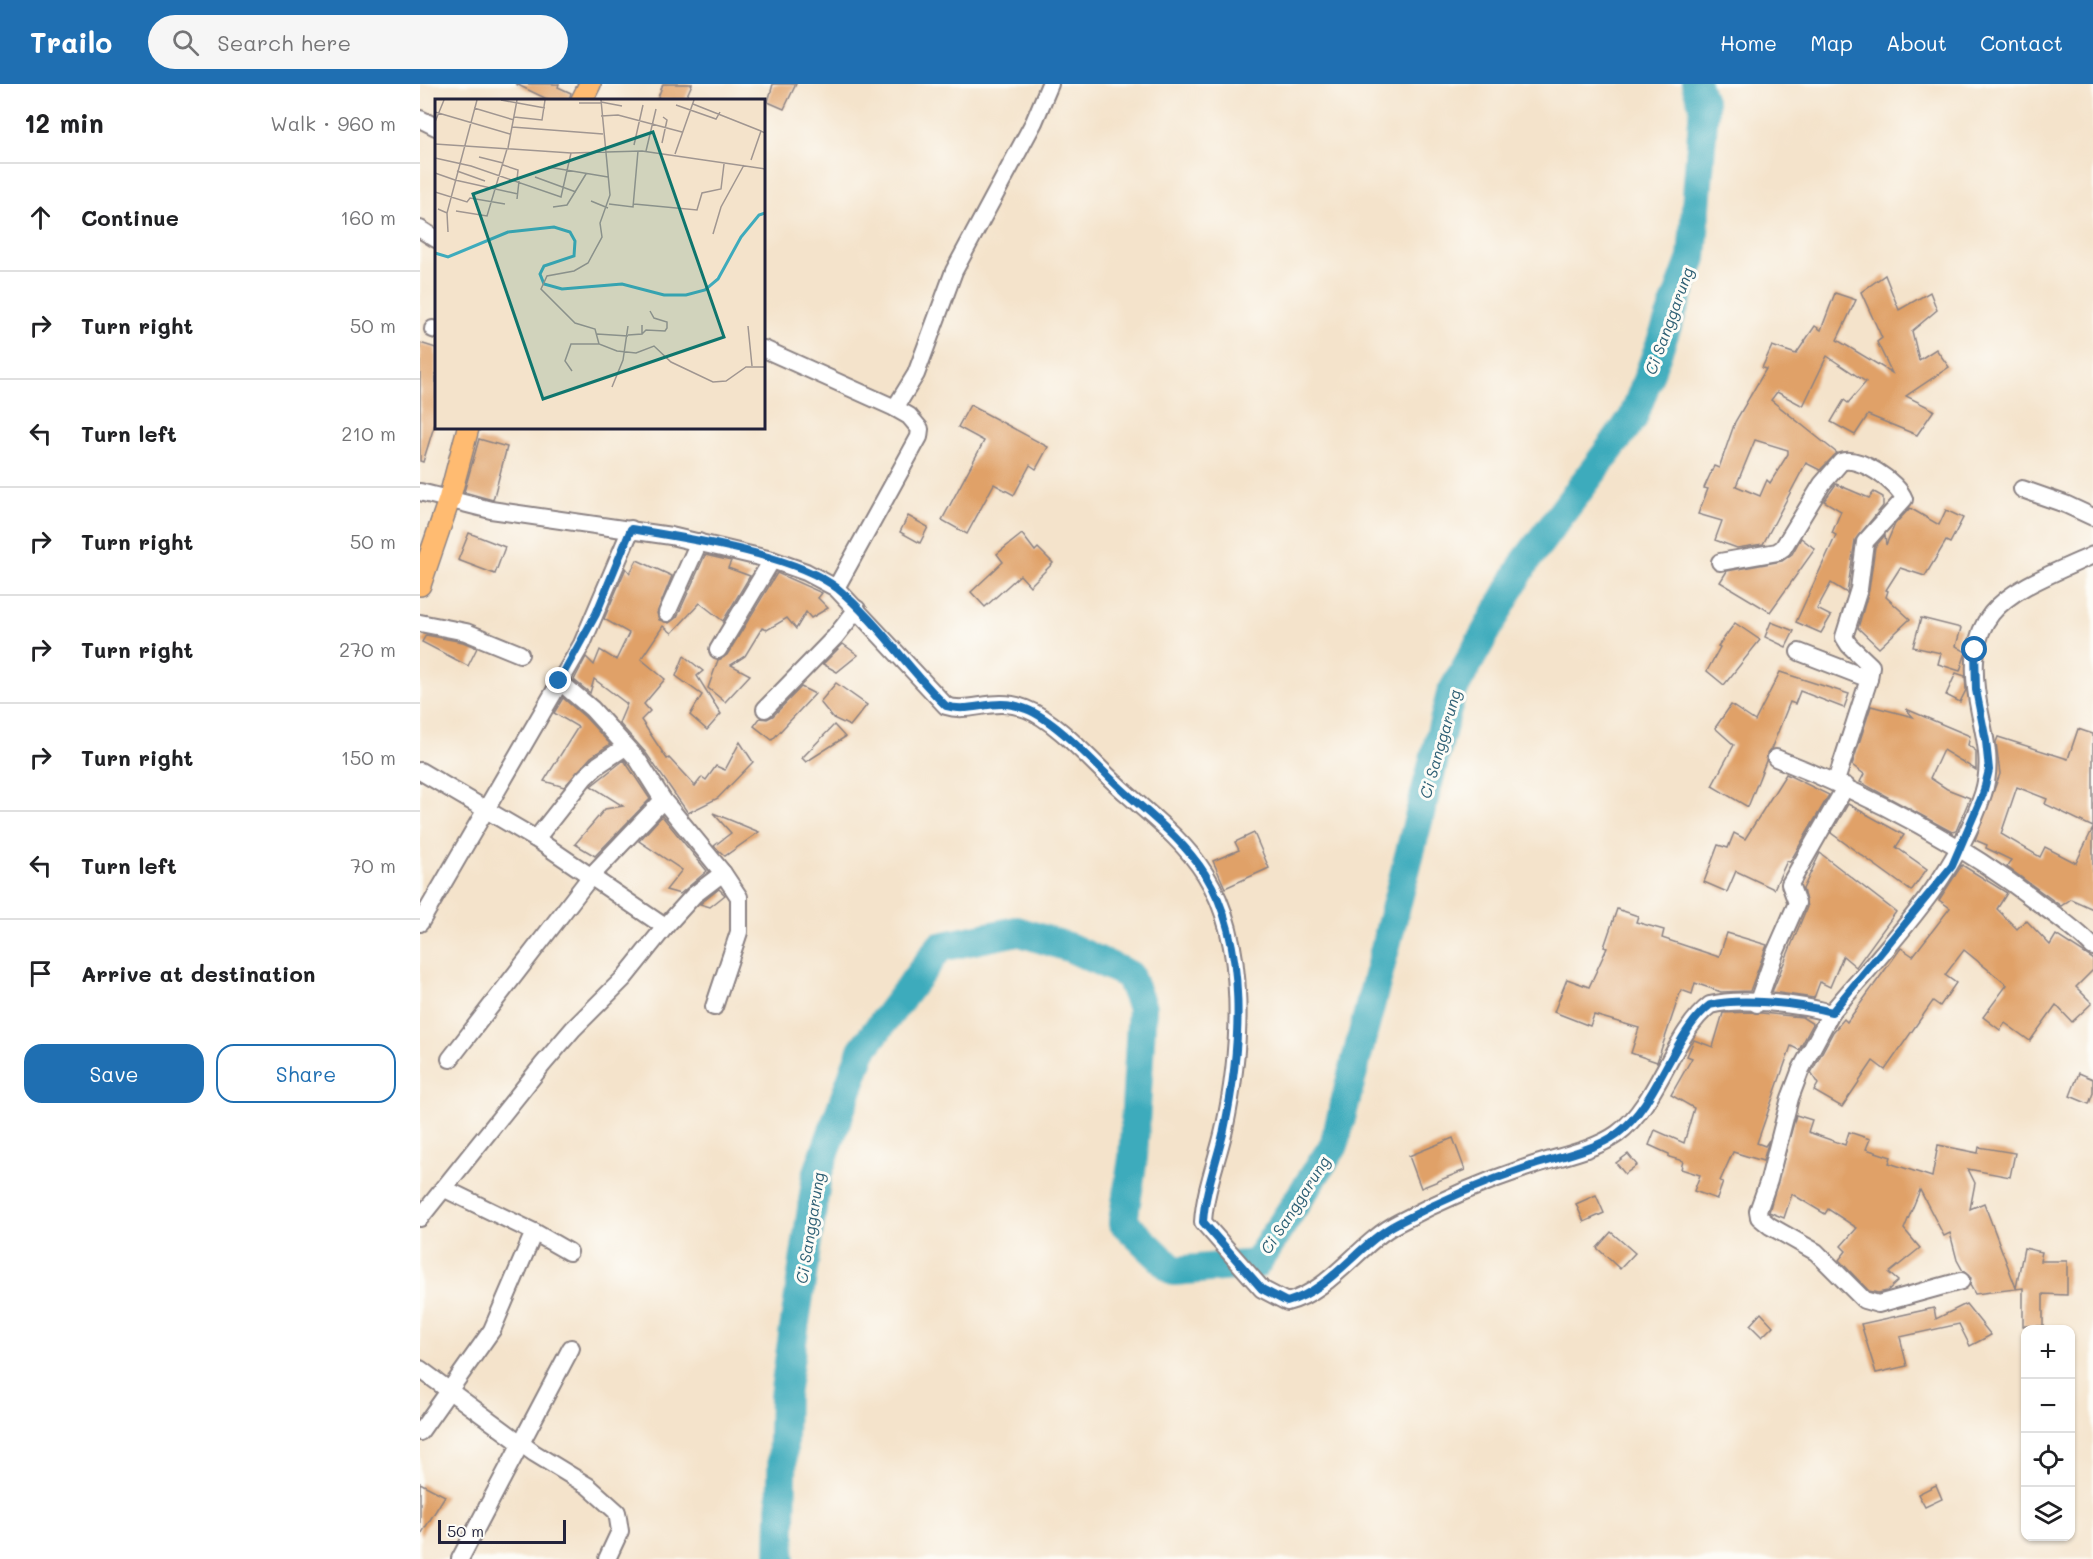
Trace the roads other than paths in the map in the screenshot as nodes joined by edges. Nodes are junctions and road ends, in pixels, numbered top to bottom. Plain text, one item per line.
1 (590, 84) edge
2 (1050, 84) edge
3 (582, 99) edge
4 (420, 119) edge
5 (435, 126) edge
6 (420, 229) edge
7 (435, 238) edge
8 (765, 349) edge
9 (895, 408) junction
10 (468, 429) edge
11 (2022, 489) dead end
12 (420, 492) edge
13 (449, 500) junction
14 (2093, 517) edge
15 (631, 529) junction
16 (699, 542) junction
17 (2093, 555) edge
18 (772, 560) junction
19 (1720, 562) dead end
20 (420, 585) edge
21 (836, 588) junction
22 (857, 609) junction
23 (667, 613) dead end
24 (420, 623) edge
25 (718, 650) dead end
26 (1799, 652) dead end
27 (520, 654) dead end
28 (561, 678) junction
29 (1869, 679) junction
30 (765, 709) dead end
31 (626, 747) junction
32 (1776, 758) dead end
33 (420, 771) edge
34 (1841, 784) junction
35 (663, 800) junction
36 (487, 811) junction
37 (536, 839) junction
38 (1960, 848) junction
39 (723, 873) junction
40 (591, 876) junction
41 (420, 923) edge
42 (665, 927) junction
43 (2093, 947) edge
44 (1757, 1004) junction
45 (714, 1007) dead end
46 (1832, 1012) junction
47 (450, 1059) dead end
48 (444, 1188) junction
49 (425, 1200) edge
50 (420, 1218) edge
51 (534, 1232) junction
52 (568, 1252) dead end
53 (1961, 1281) dead end
54 (571, 1348) dead end
55 (420, 1369) edge
56 (447, 1390) junction
57 (420, 1432) edge
58 (520, 1443) junction
59 (460, 1559) edge
60 (608, 1559) edge

1 - 3 main road
2 - 9 street
4 - 5 street
6 - 7 street
8 - 9 street
9 - 21 street
10 - 13 main road
11 - 14 street
12 - 13 street
13 - 15 street
13 - 20 main road
15 - 16 street
15 - 28 street
16 - 18 street
16 - 23 street
17 - 38 street
18 - 21 street
18 - 25 street
19 - 29 street
21 - 22 street
22 - 30 street
22 - 44 street
24 - 27 street
26 - 29 street
28 - 31 street
28 - 36 street
29 - 34 street
31 - 35 street
31 - 37 street
32 - 34 street
33 - 36 street
34 - 38 street
34 - 44 street
35 - 39 street
35 - 40 street
36 - 37 street
36 - 41 street
37 - 40 street
38 - 43 street
38 - 46 street
39 - 42 street
39 - 45 street
40 - 42 street
40 - 47 street
42 - 48 street
44 - 46 street
46 - 53 street
48 - 49 street
48 - 51 street
49 - 50 street
51 - 52 street
51 - 56 street
54 - 58 street
55 - 56 street
56 - 57 street
56 - 58 street
58 - 59 street
58 - 60 street

